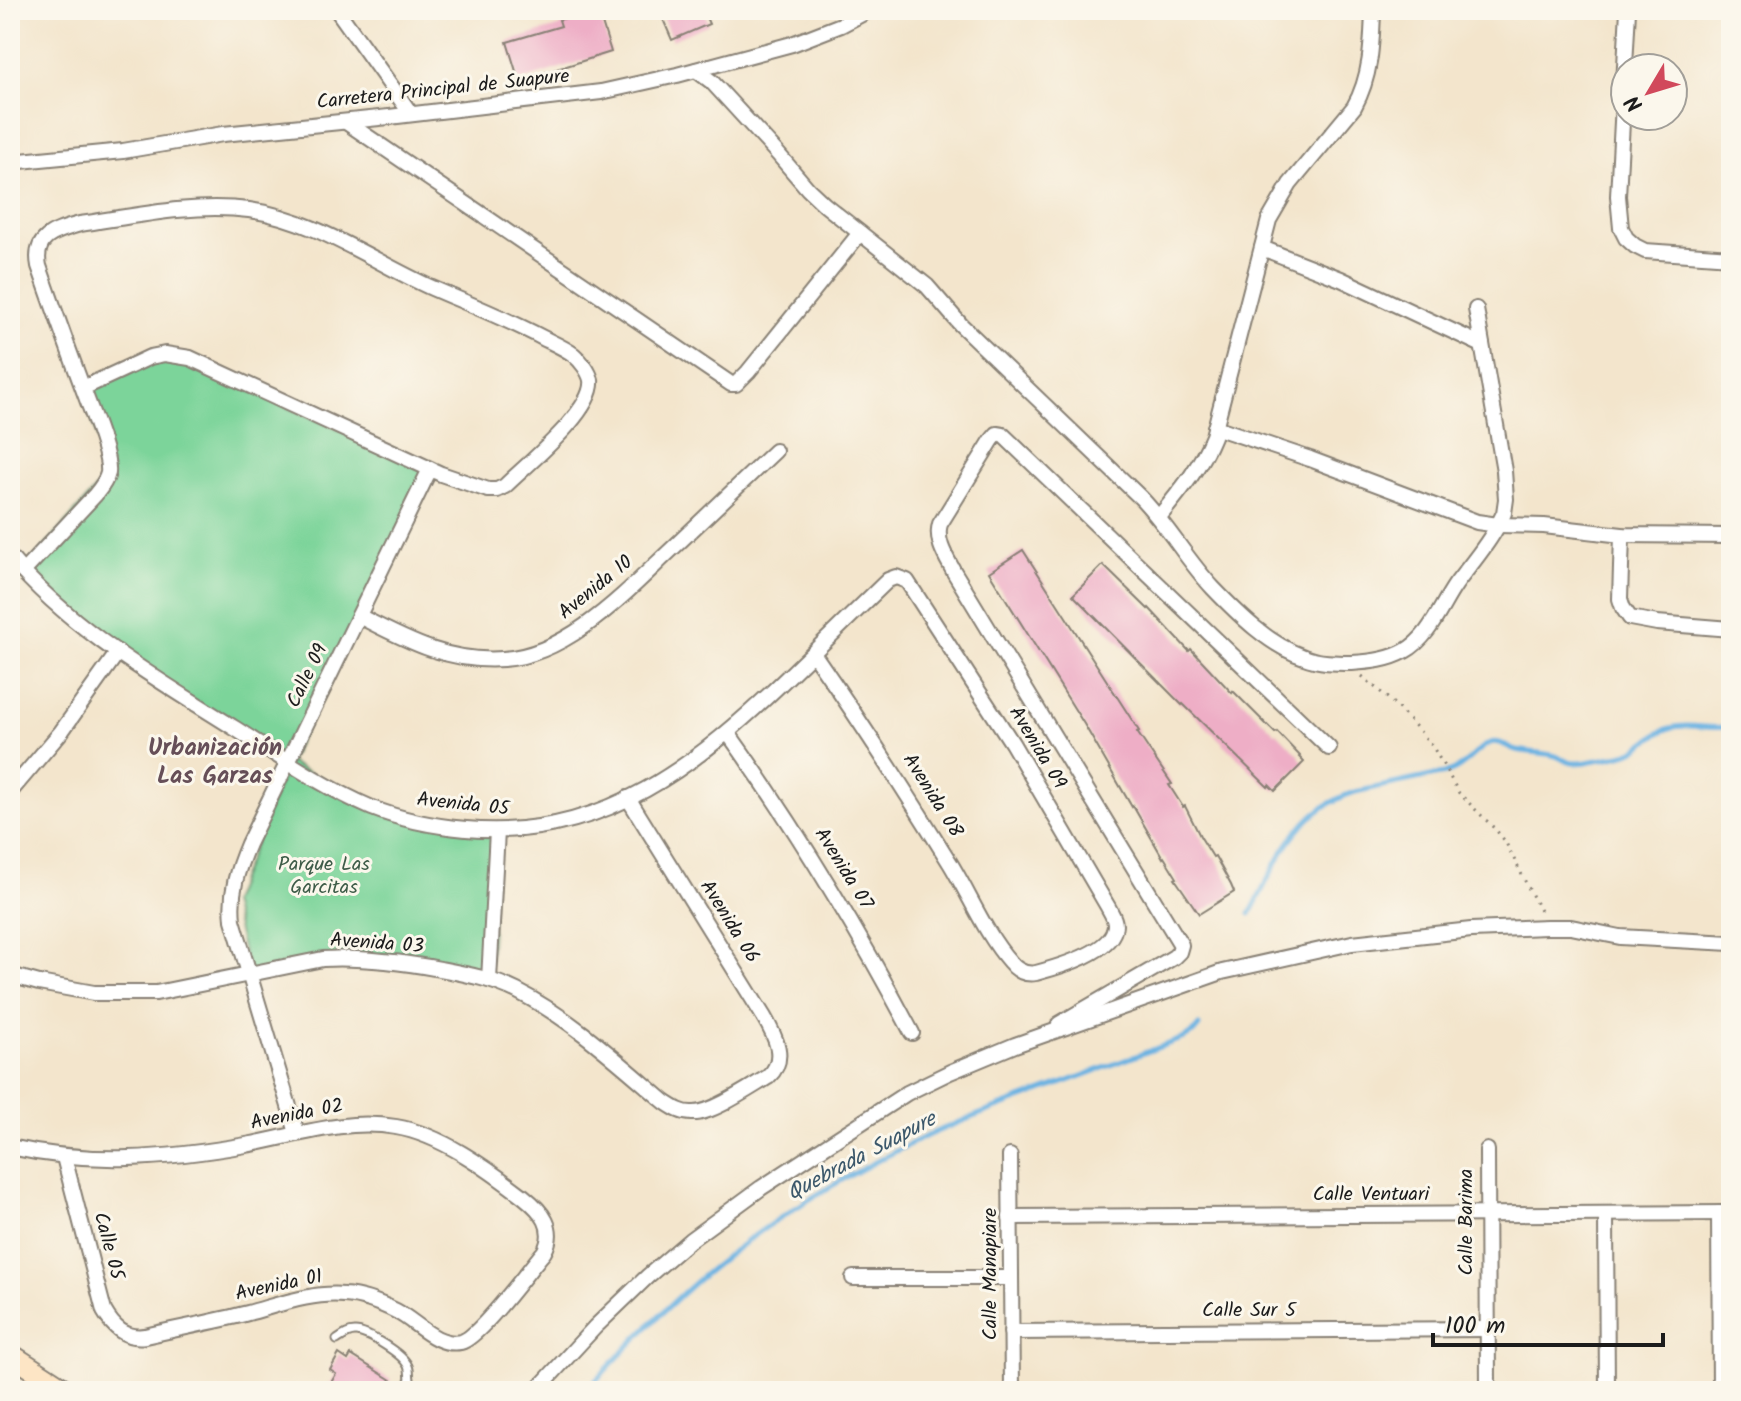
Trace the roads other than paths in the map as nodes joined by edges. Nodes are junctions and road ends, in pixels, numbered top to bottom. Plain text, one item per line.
1 (337, 10) edge
2 (869, 10) edge
3 (1373, 10) edge
4 (1628, 10) edge
5 (696, 70) junction
6 (411, 114) junction
7 (346, 122) junction
8 (10, 162) edge
9 (860, 233) junction
10 (1262, 248) junction
11 (1731, 257) edge
12 (1476, 309) dead end
13 (1482, 345) junction
14 (83, 388) junction
15 (1215, 427) junction
16 (775, 451) dead end
17 (430, 469) junction
18 (1159, 517) junction
19 (1498, 525) junction
20 (1622, 535) junction
21 (1731, 536) edge
22 (10, 557) edge
23 (23, 572) junction
24 (907, 581) joint
25 (359, 616) junction
26 (1731, 629) edge
27 (118, 652) junction
28 (813, 653) junction
29 (728, 733) junction
30 (1329, 748) dead end
31 (288, 762) junction
32 (11, 788) edge
33 (628, 798) junction
34 (497, 831) junction
35 (1731, 943) edge
36 (1011, 964) joint
37 (248, 974) junction
38 (10, 975) edge
39 (489, 980) junction
40 (912, 1033) dead end
41 (1042, 1035) junction
42 (702, 1112) joint
43 (297, 1133) junction
44 (10, 1147) edge
45 (1487, 1150) dead end
46 (1010, 1156) dead end
47 (64, 1157) junction
48 (1725, 1213) edge
49 (1487, 1214) junction
50 (1606, 1214) junction
51 (1010, 1217) junction
52 (853, 1278) dead end
53 (1011, 1278) junction
54 (1488, 1329) junction
55 (1011, 1332) junction
56 (130, 1336) joint
57 (473, 1336) joint
58 (337, 1340) dead end
59 (10, 1354) edge
60 (67, 1391) edge
61 (403, 1391) edge
62 (536, 1391) edge
63 (1012, 1391) edge
64 (1488, 1391) edge
65 (1607, 1391) edge
66 (1720, 1391) edge

1 - 6 street
2 - 5 street, Carretera Principal de Suapure
3 - 10 street
4 - 11 street
5 - 6 street, Carretera Principal de Suapure
5 - 9 street
6 - 7 street, Carretera Principal de Suapure
7 - 8 street, Carretera Principal de Suapure
7 - 9 street
9 - 18 street
10 - 13 street
10 - 15 street
12 - 13 street
13 - 19 street
14 - 17 street
14 - 17 street
14 - 23 street
15 - 18 street
15 - 19 street
16 - 25 street, Avenida 10
17 - 25 street, Calle 09
18 - 19 street
19 - 20 street
20 - 21 street
20 - 26 street
22 - 23 street, Avenida 05
23 - 27 street, Avenida 05
24 - 28 street, Avenida 05
24 - 36 street, Avenida 09
25 - 31 street, Calle 09
27 - 31 street, Avenida 05
27 - 32 street
28 - 29 street, Avenida 05
28 - 36 street, Avenida 08
29 - 33 street, Avenida 05
29 - 40 street, Avenida 07
30 - 41 street
31 - 34 street, Avenida 05
31 - 37 street, Calle 09
33 - 34 street, Avenida 05
33 - 42 street, Avenida 06
34 - 39 street
35 - 41 street
37 - 38 street, Avenida 03
37 - 39 street, Avenida 03
37 - 43 street, Calle 09
39 - 42 street, Avenida 03
41 - 62 street
43 - 47 street, Avenida 02
43 - 57 street, Avenida 02
44 - 47 street, Avenida 02
45 - 49 street, Calle Barima
46 - 51 street, Calle Manapiare
47 - 56 street, Calle 05
48 - 50 street, Calle Ventuari
48 - 66 street
49 - 50 street, Calle Ventuari
49 - 51 street, Calle Ventuari
49 - 54 street, Calle Barima
50 - 65 street
51 - 53 street, Calle Manapiare
52 - 53 street
53 - 55 street, Calle Manapiare
54 - 55 street, Calle Sur 5
54 - 64 street, Calle Barima
55 - 63 street, Calle Manapiare
56 - 57 street, Avenida 01
58 - 61 lane
59 - 60 main road

